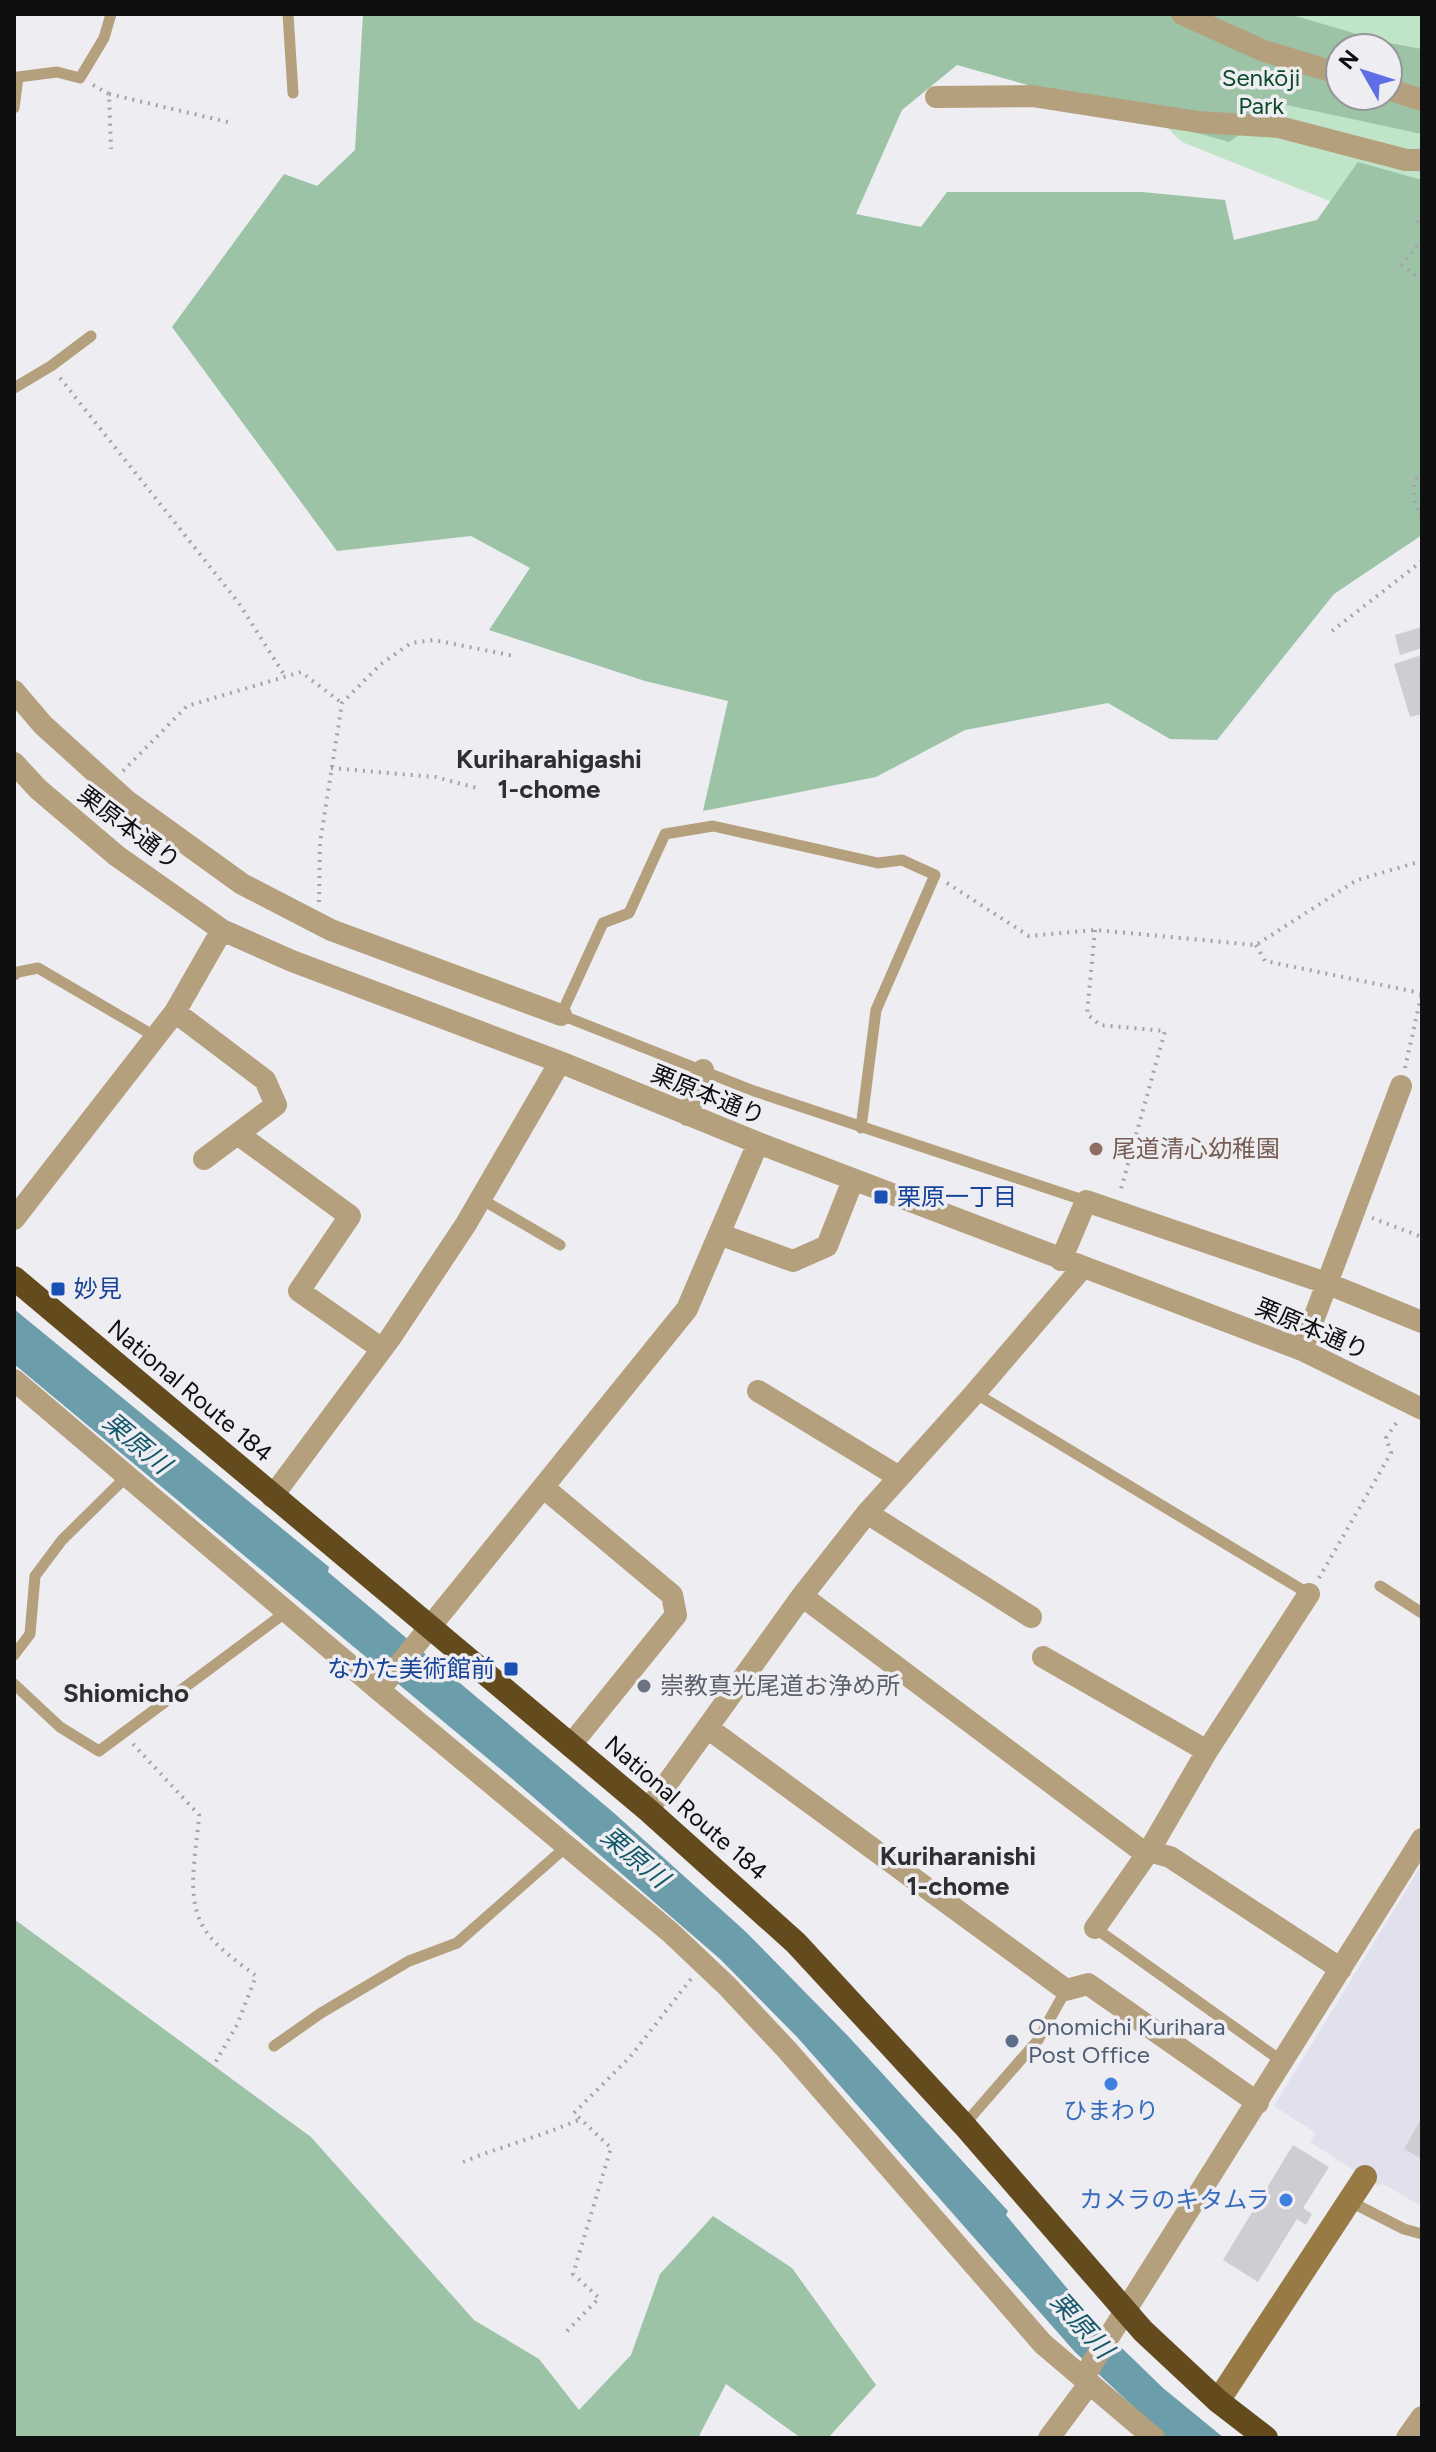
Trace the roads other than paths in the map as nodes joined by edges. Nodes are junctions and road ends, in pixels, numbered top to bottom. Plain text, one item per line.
1 (111, 14) edge
2 (288, 14) edge
3 (1182, 14) edge
4 (1324, 69) edge
5 (293, 93) dead end
6 (936, 97) dead end
7 (14, 108) edge
8 (1422, 160) edge
9 (91, 336) dead end
10 (14, 388) edge
11 (14, 691) edge
12 (14, 763) edge
13 (222, 930) junction
14 (14, 975) edge
15 (175, 1012) junction
16 (561, 1015) junction
17 (156, 1037) junction
18 (560, 1062) junction
19 (703, 1070) junction
20 (1401, 1086) road end
21 (688, 1115) junction
22 (861, 1128) junction
23 (239, 1135) junction
24 (758, 1143) junction
25 (204, 1159) dead end
26 (853, 1180) junction
27 (481, 1199) junction
28 (1086, 1201) junction
29 (14, 1219) edge
30 (719, 1234) junction
31 (560, 1245) dead end
32 (1072, 1264) junction
33 (14, 1278) edge
34 (1326, 1283) junction
35 (1422, 1322) edge
36 (382, 1349) junction
37 (1302, 1350) junction
38 (14, 1380) edge
39 (758, 1391) dead end
40 (975, 1393) junction
41 (1416, 1405) edge
42 (127, 1476) junction
43 (899, 1477) junction
44 (543, 1487) junction
45 (272, 1497) junction
46 (867, 1513) junction
47 (1380, 1586) dead end
48 (1309, 1594) joint
49 (802, 1596) junction
50 (286, 1612) junction
51 (1422, 1613) edge
52 (1031, 1617) dead end
53 (422, 1636) junction
54 (14, 1655) edge
55 (1043, 1657) dead end
56 (14, 1684) edge
57 (384, 1684) junction
58 (709, 1729) junction
59 (570, 1746) junction
60 (1207, 1751) junction
61 (648, 1810) junction
62 (1422, 1839) edge
63 (567, 1846) junction
64 (1149, 1851) junction
65 (1095, 1928) joint
66 (1341, 1969) junction
67 (1066, 1990) junction
68 (274, 2046) dead end
69 (1284, 2062) junction
70 (1258, 2103) junction
71 (964, 2125) junction
72 (1365, 2177) dead end
73 (1349, 2201) junction
74 (1422, 2234) edge
75 (1120, 2320) junction
76 (1087, 2377) junction
77 (1218, 2401) junction
78 (1422, 2417) edge
79 (1049, 2438) edge
80 (1154, 2438) edge
81 (1266, 2438) edge
82 (1407, 2438) edge

1 - 7 lane
2 - 5 lane
3 - 4 street
6 - 8 street
9 - 10 lane
11 - 16 street
12 - 13 street, 栗原本通り
13 - 15 street
13 - 18 street, 栗原本通り
14 - 17 lane
15 - 17 street
15 - 23 street
16 - 19 lane
16 - 22 lane
17 - 29 street
18 - 21 street, 栗原本通り
18 - 27 street
19 - 21 street
19 - 22 lane
20 - 34 street
21 - 24 street, 栗原本通り
22 - 28 lane
23 - 25 street
23 - 36 street
24 - 26 street, 栗原本通り
24 - 30 street
26 - 30 street
26 - 32 street, 栗原本通り
27 - 31 lane
27 - 36 street
28 - 32 street
28 - 34 street
30 - 44 street
32 - 37 street, 栗原本通り
32 - 40 street
33 - 45 highway, National Route 184
34 - 35 street
34 - 37 street
36 - 45 street
37 - 41 street, 栗原本通り
38 - 42 street
39 - 43 street
40 - 43 street
40 - 48 lane
42 - 50 street
42 - 54 lane
43 - 46 street
44 - 53 street
44 - 59 street
45 - 53 highway, National Route 184
46 - 49 street
46 - 52 street
47 - 51 lane
48 - 60 street
49 - 58 street
49 - 64 street
50 - 56 lane
50 - 57 street
53 - 57 street
53 - 59 highway, National Route 184
55 - 60 street
57 - 63 street
58 - 61 street
58 - 67 street
59 - 61 highway, National Route 184
60 - 64 street
61 - 71 highway, National Route 184
62 - 66 street
63 - 68 lane
63 - 76 street
64 - 65 street
64 - 66 street
65 - 69 lane
66 - 69 street
67 - 70 street
67 - 71 lane
69 - 70 street
70 - 75 street
71 - 75 highway, National Route 184
72 - 73 street
73 - 74 lane
73 - 77 street
75 - 76 street
75 - 77 highway, National Route 184
76 - 79 street
76 - 80 street
77 - 81 highway, National Route 184
78 - 82 street

